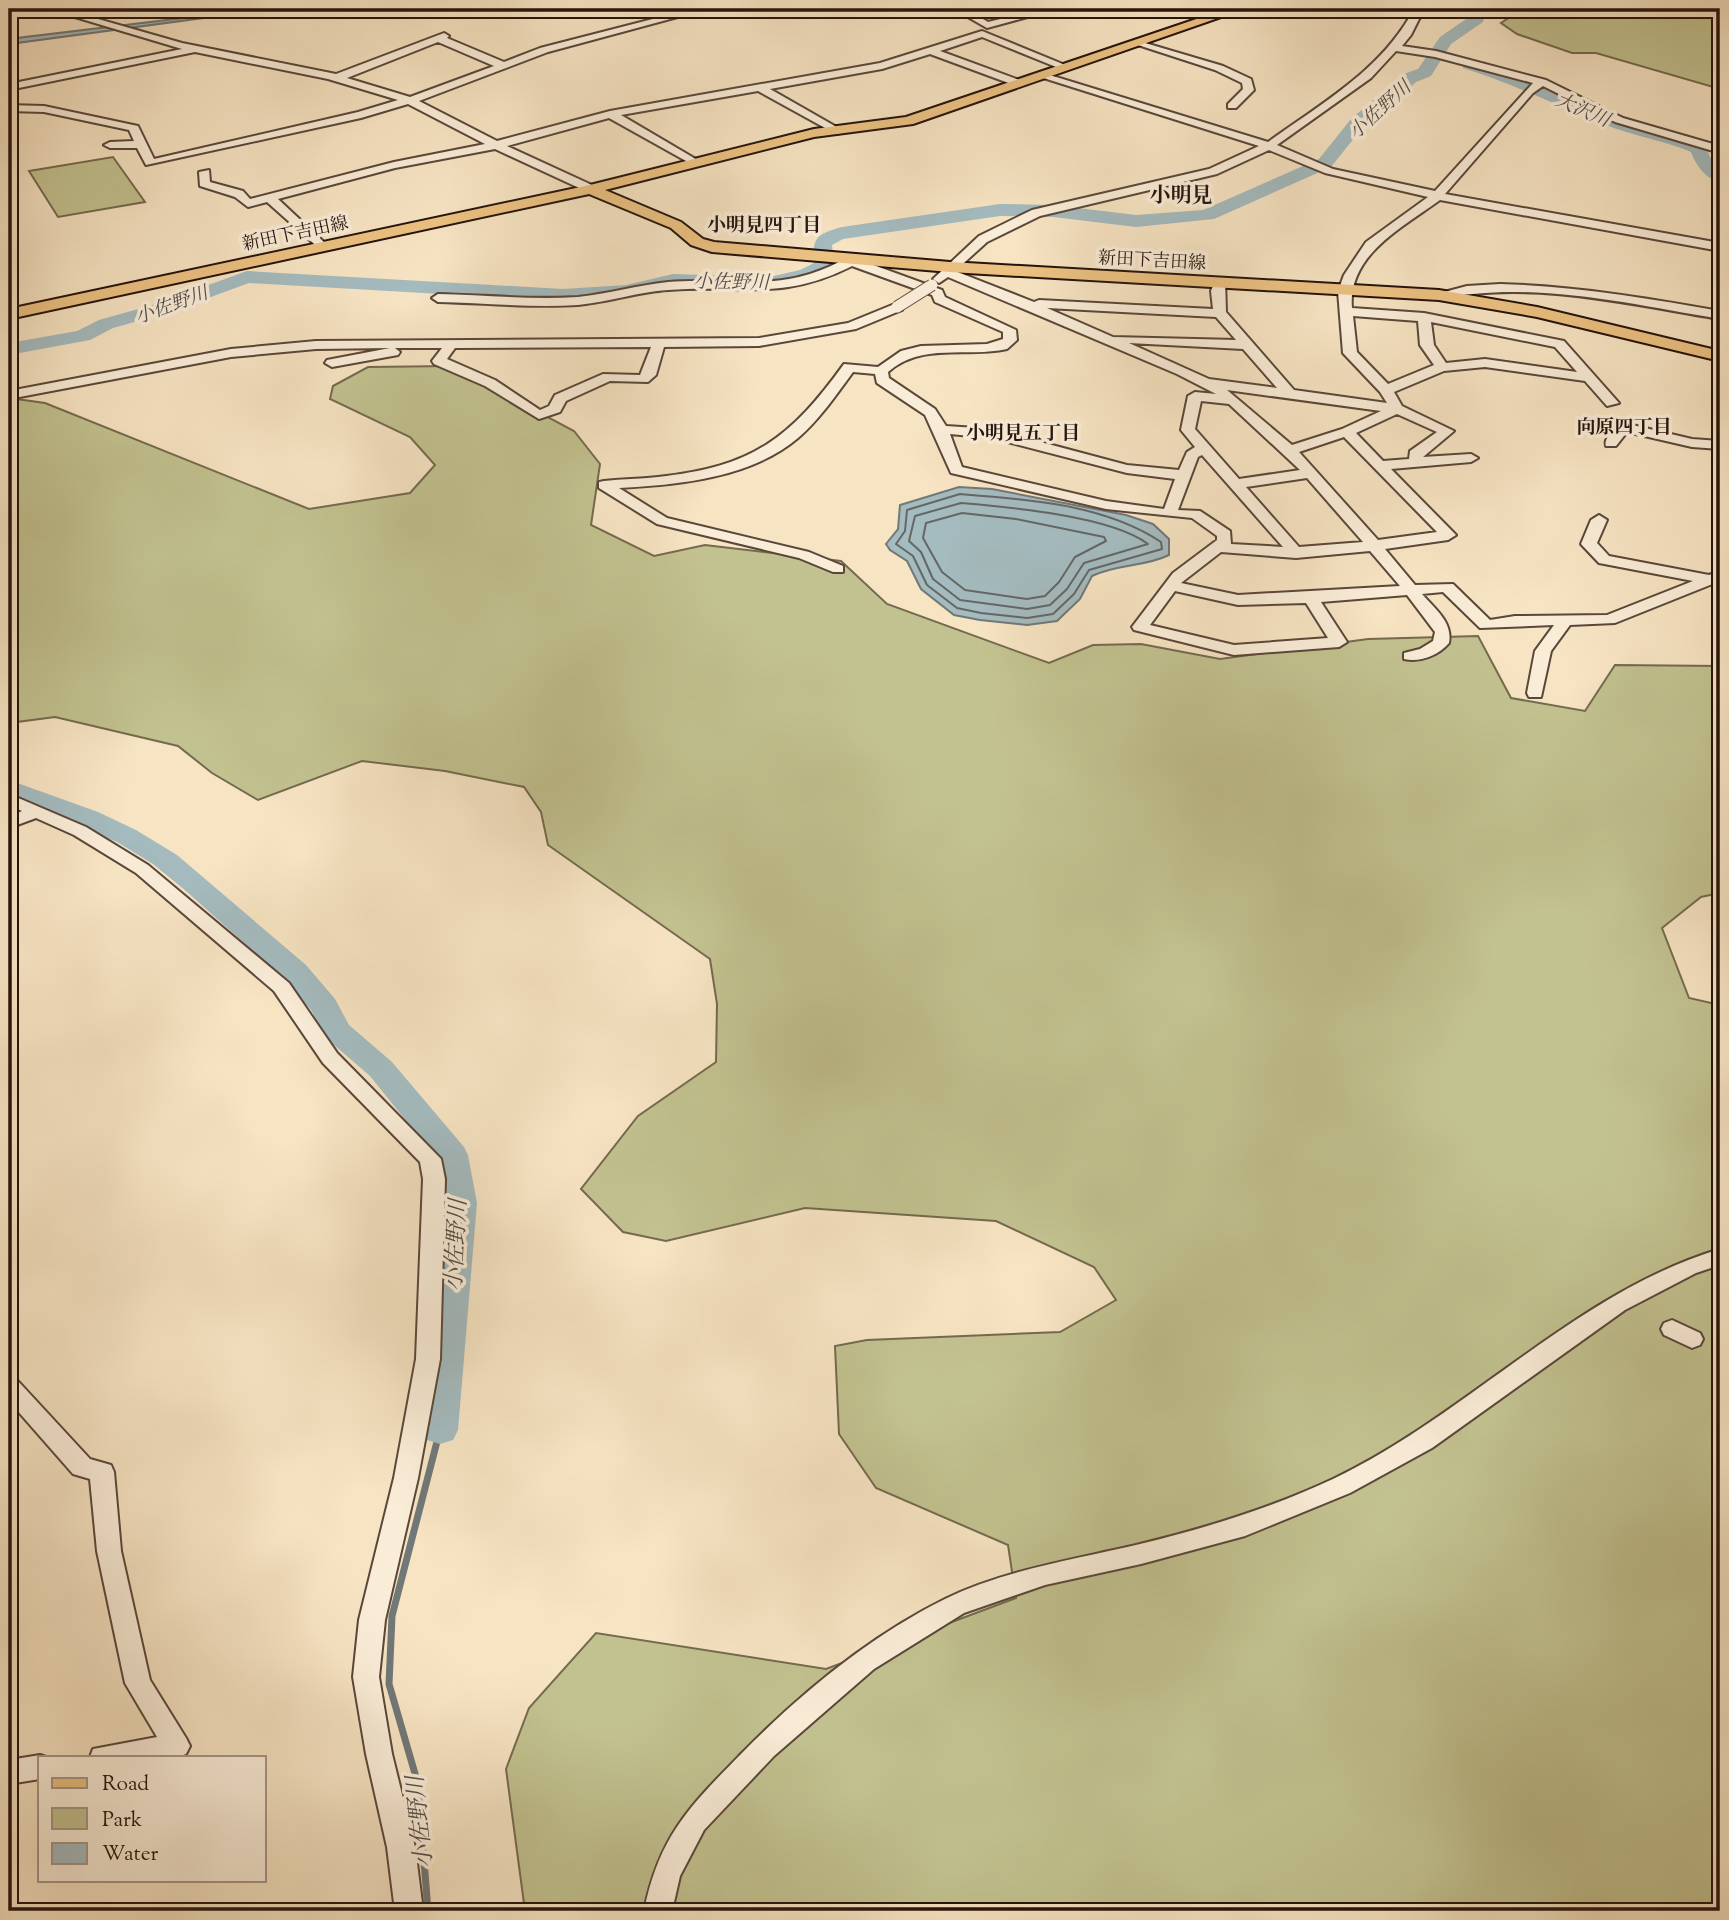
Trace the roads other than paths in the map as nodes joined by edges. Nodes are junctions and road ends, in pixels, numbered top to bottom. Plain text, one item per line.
1 (52, 9) edge
2 (959, 9) edge
3 (1052, 9) edge
4 (1238, 9) edge
5 (1419, 9) edge
6 (680, 15) dead end
7 (985, 30) junction
8 (1139, 42) junction
9 (1395, 48) junction
10 (198, 49) junction
11 (932, 51) junction
12 (500, 65) junction
13 (1065, 67) junction
14 (1039, 75) junction
15 (336, 78) junction
16 (1018, 83) junction
17 (1536, 86) junction
18 (9, 87) edge
19 (760, 88) junction
20 (409, 100) junction
21 (1232, 106) dead end
22 (9, 108) edge
23 (610, 114) junction
24 (836, 131) junction
25 (143, 144) junction
26 (110, 145) dead end
27 (496, 145) junction
28 (1269, 146) junction
29 (1720, 150) edge
30 (695, 163) junction
31 (205, 172) dead end
32 (590, 189) junction
33 (1436, 197) junction
34 (270, 198) junction
35 (322, 247) junction
36 (1720, 247) edge
37 (848, 260) junction
38 (948, 270) junction
39 (1220, 283) junction
40 (1344, 291) junction
41 (1439, 295) junction
42 (438, 298) dead end
43 (1027, 303) junction
44 (1346, 312) junction
45 (1220, 313) junction
46 (9, 314) edge
47 (1720, 315) edge
48 (1424, 317) junction
49 (1105, 338) junction
50 (659, 342) junction
51 (452, 343) junction
52 (1250, 345) junction
53 (1720, 356) edge
54 (439, 360) junction
55 (332, 363) dead end
56 (1442, 368) junction
57 (881, 371) junction
58 (1590, 378) junction
59 (1206, 382) junction
60 (1386, 390) junction
61 (9, 394) edge
62 (1290, 395) junction
63 (1233, 401) junction
64 (1612, 403) dead end
65 (1396, 409) junction
66 (941, 430) junction
67 (1347, 432) junction
68 (1611, 443) dead end
69 (1720, 444) edge
70 (1203, 448) junction
71 (1288, 451) junction
72 (1471, 458) dead end
73 (1418, 462) junction
74 (1382, 465) junction
75 (1311, 473) junction
76 (1182, 475) junction
77 (1234, 484) junction
78 (1168, 514) junction
79 (1599, 520) dead end
80 (1376, 545) junction
81 (1218, 547) junction
82 (1296, 553) junction
83 (838, 569) dead end
84 (1716, 578) edge
85 (1170, 585) junction
86 (1410, 590) junction
87 (1311, 598) junction
88 (1565, 621) junction
89 (1410, 656) dead end
90 (1535, 693) dead end
91 (9, 799) edge
92 (38, 811) junction
93 (9, 823) edge
94 (1720, 1257) edge
95 (9, 1386) edge
96 (110, 1756) edge
97 (38, 1767) edge
98 (9, 1772) edge
99 (410, 1911) edge
100 (658, 1911) edge

1 - 10 street
2 - 7 street
3 - 7 street
4 - 8 main road, 新田下吉田線
5 - 9 street
6 - 12 street
7 - 11 street
7 - 13 street
8 - 13 main road, 新田下吉田線
8 - 21 street
9 - 17 street
9 - 28 street
10 - 15 street
10 - 18 street
11 - 16 street
11 - 19 street
12 - 15 street
12 - 20 street
13 - 14 main road, 新田下吉田線
14 - 16 main road, 新田下吉田線
14 - 28 street
15 - 20 street
16 - 24 main road, 新田下吉田線
17 - 29 street
17 - 33 street
19 - 23 street
19 - 24 street
20 - 25 street
20 - 27 street
22 - 25 street
23 - 27 street
23 - 30 street
24 - 30 main road, 新田下吉田線
25 - 26 street
27 - 32 street
27 - 34 street
28 - 33 street
28 - 38 street
30 - 32 main road, 新田下吉田線
31 - 34 street
32 - 35 main road, 新田下吉田線
32 - 37 main road, 新田下吉田線
33 - 36 street
33 - 40 street
34 - 35 street
35 - 46 main road, 新田下吉田線
37 - 38 main road, 新田下吉田線
37 - 42 street
37 - 57 street
38 - 39 main road, 新田下吉田線
38 - 43 street
38 - 50 street, bridge
39 - 40 main road, 新田下吉田線
39 - 45 street
40 - 41 main road, 新田下吉田線
40 - 44 street
41 - 47 street
41 - 53 main road, 新田下吉田線
43 - 45 street
43 - 49 street
44 - 48 street
44 - 60 street
45 - 52 street
48 - 56 street
48 - 58 street
49 - 52 street
49 - 59 street
50 - 51 street
50 - 54 street
51 - 54 street
51 - 61 street
52 - 62 street
54 - 55 street
56 - 58 street
56 - 60 street
57 - 66 street
57 - 83 street
58 - 64 street
59 - 62 street
59 - 63 street
60 - 65 street
62 - 65 street
63 - 70 street
63 - 71 street
65 - 67 street
65 - 73 street
66 - 76 street
66 - 78 street
67 - 71 street
67 - 74 street
68 - 69 street
70 - 76 street
70 - 77 street
71 - 75 street
72 - 73 street
73 - 74 street
74 - 80 street
75 - 77 street
75 - 80 street
76 - 78 street
77 - 82 street
78 - 81 street
79 - 84 street
80 - 82 street
80 - 86 street
81 - 82 street
81 - 85 street
84 - 88 street
85 - 87 street
85 - 87 street
86 - 87 street
86 - 88 street
86 - 89 street
88 - 90 street
91 - 92 street
92 - 93 street
92 - 99 street
94 - 100 street
95 - 96 street
97 - 98 street

